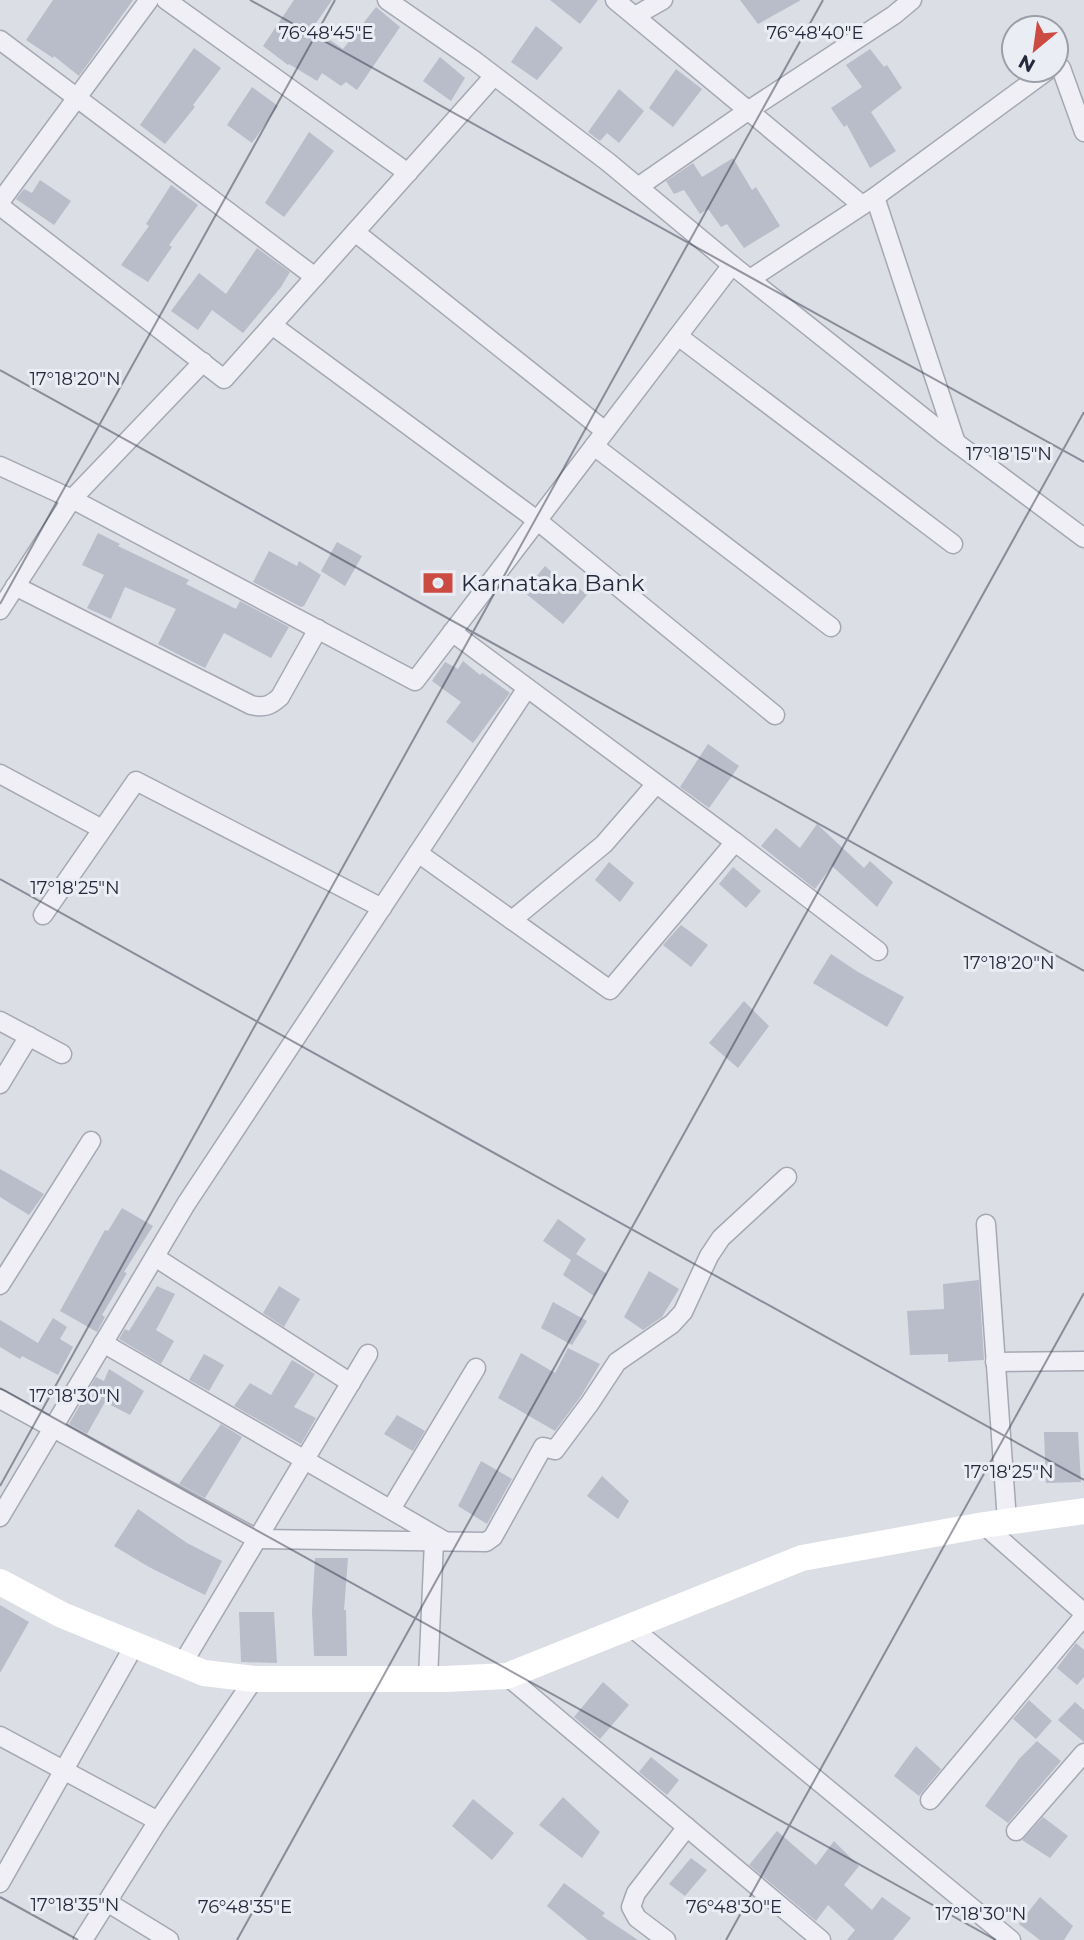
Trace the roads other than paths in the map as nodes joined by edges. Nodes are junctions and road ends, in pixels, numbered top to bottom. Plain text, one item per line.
1 (149, 0) edge
2 (166, 0) edge
3 (387, 0) edge
4 (615, 0) edge
5 (663, 0) edge
6 (912, 0) edge
7 (635, 16) junction
8 (0, 40) edge
9 (495, 76) junction
10 (1029, 84) edge
11 (1067, 84) edge
12 (76, 97) junction
13 (749, 110) junction
14 (1084, 132) edge
15 (408, 173) junction
16 (638, 187) junction
17 (869, 201) junction
18 (0, 204) edge
19 (355, 232) junction
20 (732, 265) junction
21 (315, 277) junction
22 (750, 279) junction
23 (272, 325) junction
24 (678, 336) junction
25 (203, 362) junction
26 (605, 431) junction
27 (956, 443) junction
28 (594, 446) junction
29 (0, 466) edge
30 (72, 499) junction
31 (538, 522) junction
32 (1084, 538) edge
33 (953, 544) dead end
34 (15, 586) junction
35 (0, 610) edge
36 (831, 627) dead end
37 (318, 629) junction
38 (452, 632) junction
39 (527, 688) junction
40 (775, 715) dead end
41 (0, 775) edge
42 (656, 784) junction
43 (103, 829) junction
44 (734, 842) junction
45 (418, 853) junction
46 (382, 908) junction
47 (43, 915) dead end
48 (512, 920) junction
49 (878, 951) dead end
50 (0, 1021) edge
51 (29, 1036) junction
52 (62, 1054) dead end
53 (0, 1084) edge
54 (90, 1141) dead end
55 (787, 1177) dead end
56 (986, 1224) dead end
57 (155, 1257) junction
58 (0, 1285) edge
59 (103, 1343) junction
60 (369, 1354) dead end
61 (1084, 1361) edge
62 (995, 1362) junction
63 (476, 1368) dead end
64 (351, 1383) junction
65 (0, 1399) edge
66 (52, 1429) junction
67 (305, 1461) junction
68 (391, 1509) junction
69 (1084, 1511) edge
70 (0, 1517) edge
71 (995, 1523) junction
72 (257, 1539) junction
73 (439, 1541) junction
74 (0, 1582) edge
75 (1084, 1614) edge
76 (630, 1626) junction
77 (135, 1646) junction
78 (181, 1666) junction
79 (499, 1676) junction
80 (254, 1679) junction
81 (437, 1679) junction
82 (0, 1736) edge
83 (1084, 1753) edge
84 (66, 1771) junction
85 (930, 1800) dead end
86 (158, 1821) junction
87 (687, 1828) junction
88 (1016, 1831) dead end
89 (0, 1883) edge
90 (107, 1902) junction
91 (83, 1940) edge
92 (169, 1940) edge
93 (666, 1940) edge
94 (821, 1940) edge
95 (1011, 1940) edge

1 - 12 street
2 - 15 street
3 - 9 street
4 - 7 street
5 - 7 street
6 - 13 street
7 - 13 street
8 - 12 street
9 - 15 street
9 - 16 street
10 - 17 street
11 - 14 street
12 - 18 street
12 - 21 street
13 - 16 street
13 - 17 street
15 - 19 street
16 - 20 street
17 - 22 street
17 - 27 street
18 - 25 street
19 - 21 street
19 - 26 street
20 - 22 street
20 - 24 street
21 - 23 street
22 - 27 street
23 - 25 street
23 - 31 street
24 - 26 street
24 - 33 street
25 - 30 street
26 - 28 street
27 - 32 street
28 - 31 street
28 - 36 street
29 - 30 street
30 - 34 street
30 - 37 street
31 - 38 street
31 - 40 street
34 - 35 street
34 - 37 street
37 - 38 street
38 - 39 street
39 - 42 street
39 - 45 street
41 - 43 street
42 - 44 street
42 - 48 street
43 - 46 street
43 - 47 street
44 - 48 street
44 - 49 street
45 - 46 street
45 - 48 street
46 - 57 street
50 - 51 street
51 - 52 street
51 - 53 street
54 - 58 street
55 - 73 street
56 - 62 street
57 - 59 street
57 - 64 street
59 - 66 street
59 - 67 street
60 - 64 street
61 - 62 street
62 - 71 street
63 - 68 street
64 - 67 street
65 - 66 street
66 - 70 street
66 - 72 street
67 - 68 street
67 - 72 street
68 - 73 street
69 - 71 street
71 - 75 street
71 - 76 street
72 - 73 street
72 - 78 street
73 - 81 street
74 - 77 street
75 - 85 street
76 - 79 street
76 - 95 street
77 - 78 street
77 - 84 street
78 - 80 street
79 - 81 street
79 - 87 street
80 - 81 street
80 - 86 street
82 - 84 street
83 - 88 street
84 - 86 street
84 - 89 street
86 - 90 street
87 - 93 street
87 - 94 street
90 - 91 street
90 - 92 street

